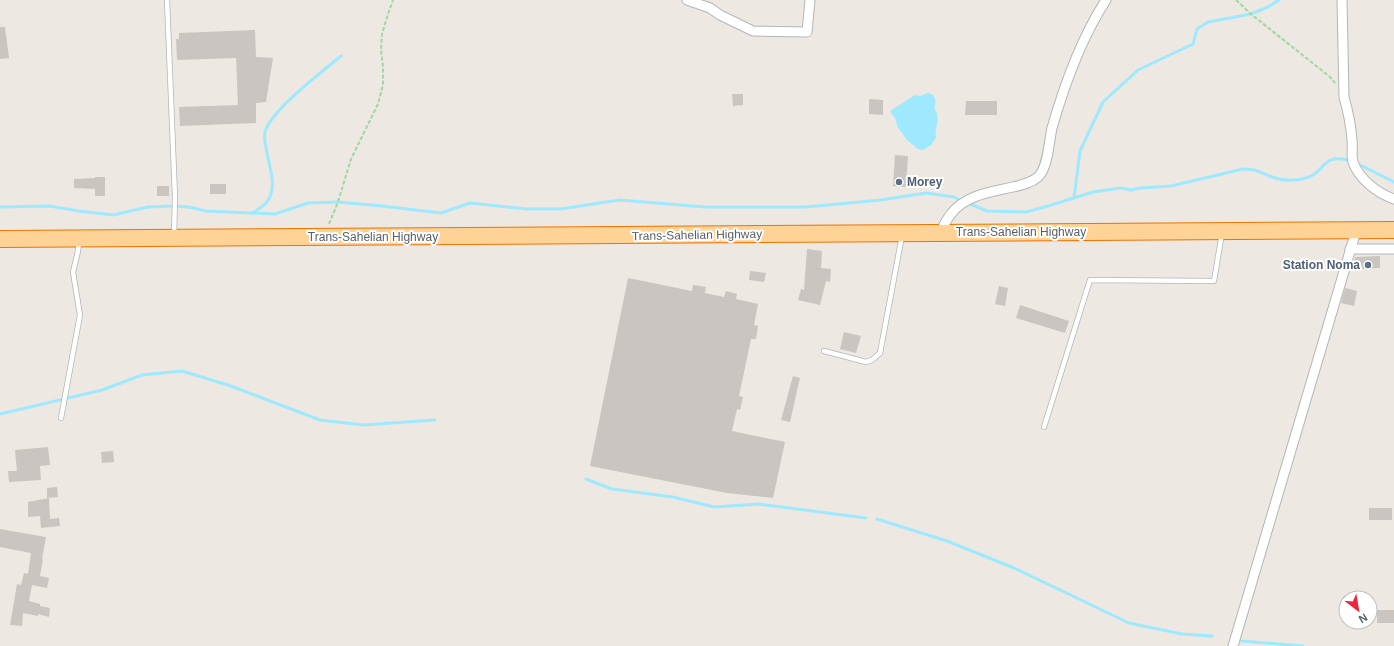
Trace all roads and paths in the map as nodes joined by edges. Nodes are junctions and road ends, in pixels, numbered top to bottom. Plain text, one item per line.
1 (167, 0) edge
2 (393, 0) edge
3 (687, 0) edge
4 (810, 0) edge
5 (1106, 0) edge
6 (1236, 0) edge
7 (1342, 0) edge
8 (1344, 97) junction
9 (1394, 199) edge
10 (1356, 230) junction
11 (1394, 230) edge
12 (940, 232) junction
13 (1223, 232) junction
14 (903, 233) junction
15 (174, 238) junction
16 (323, 238) junction
17 (0, 239) edge
18 (79, 239) junction
19 (1350, 249) junction
20 (1394, 249) edge
21 (824, 351) dead end
22 (61, 418) dead end
23 (1044, 427) dead end
24 (1233, 646) edge

1 - 15 lane
2 - 16 path
3 - 4 street
5 - 12 street
6 - 8 path
7 - 8 street
8 - 9 street
10 - 11 highway, Trans-Sahelian Highway
10 - 13 highway, Trans-Sahelian Highway
10 - 19 street
12 - 13 highway, Trans-Sahelian Highway
12 - 14 highway, Trans-Sahelian Highway
13 - 23 lane
14 - 16 highway, Trans-Sahelian Highway
14 - 21 lane
15 - 16 highway, Trans-Sahelian Highway
15 - 18 highway, Trans-Sahelian Highway
17 - 18 highway, Trans-Sahelian Highway
18 - 22 lane
19 - 20 street
19 - 24 street

